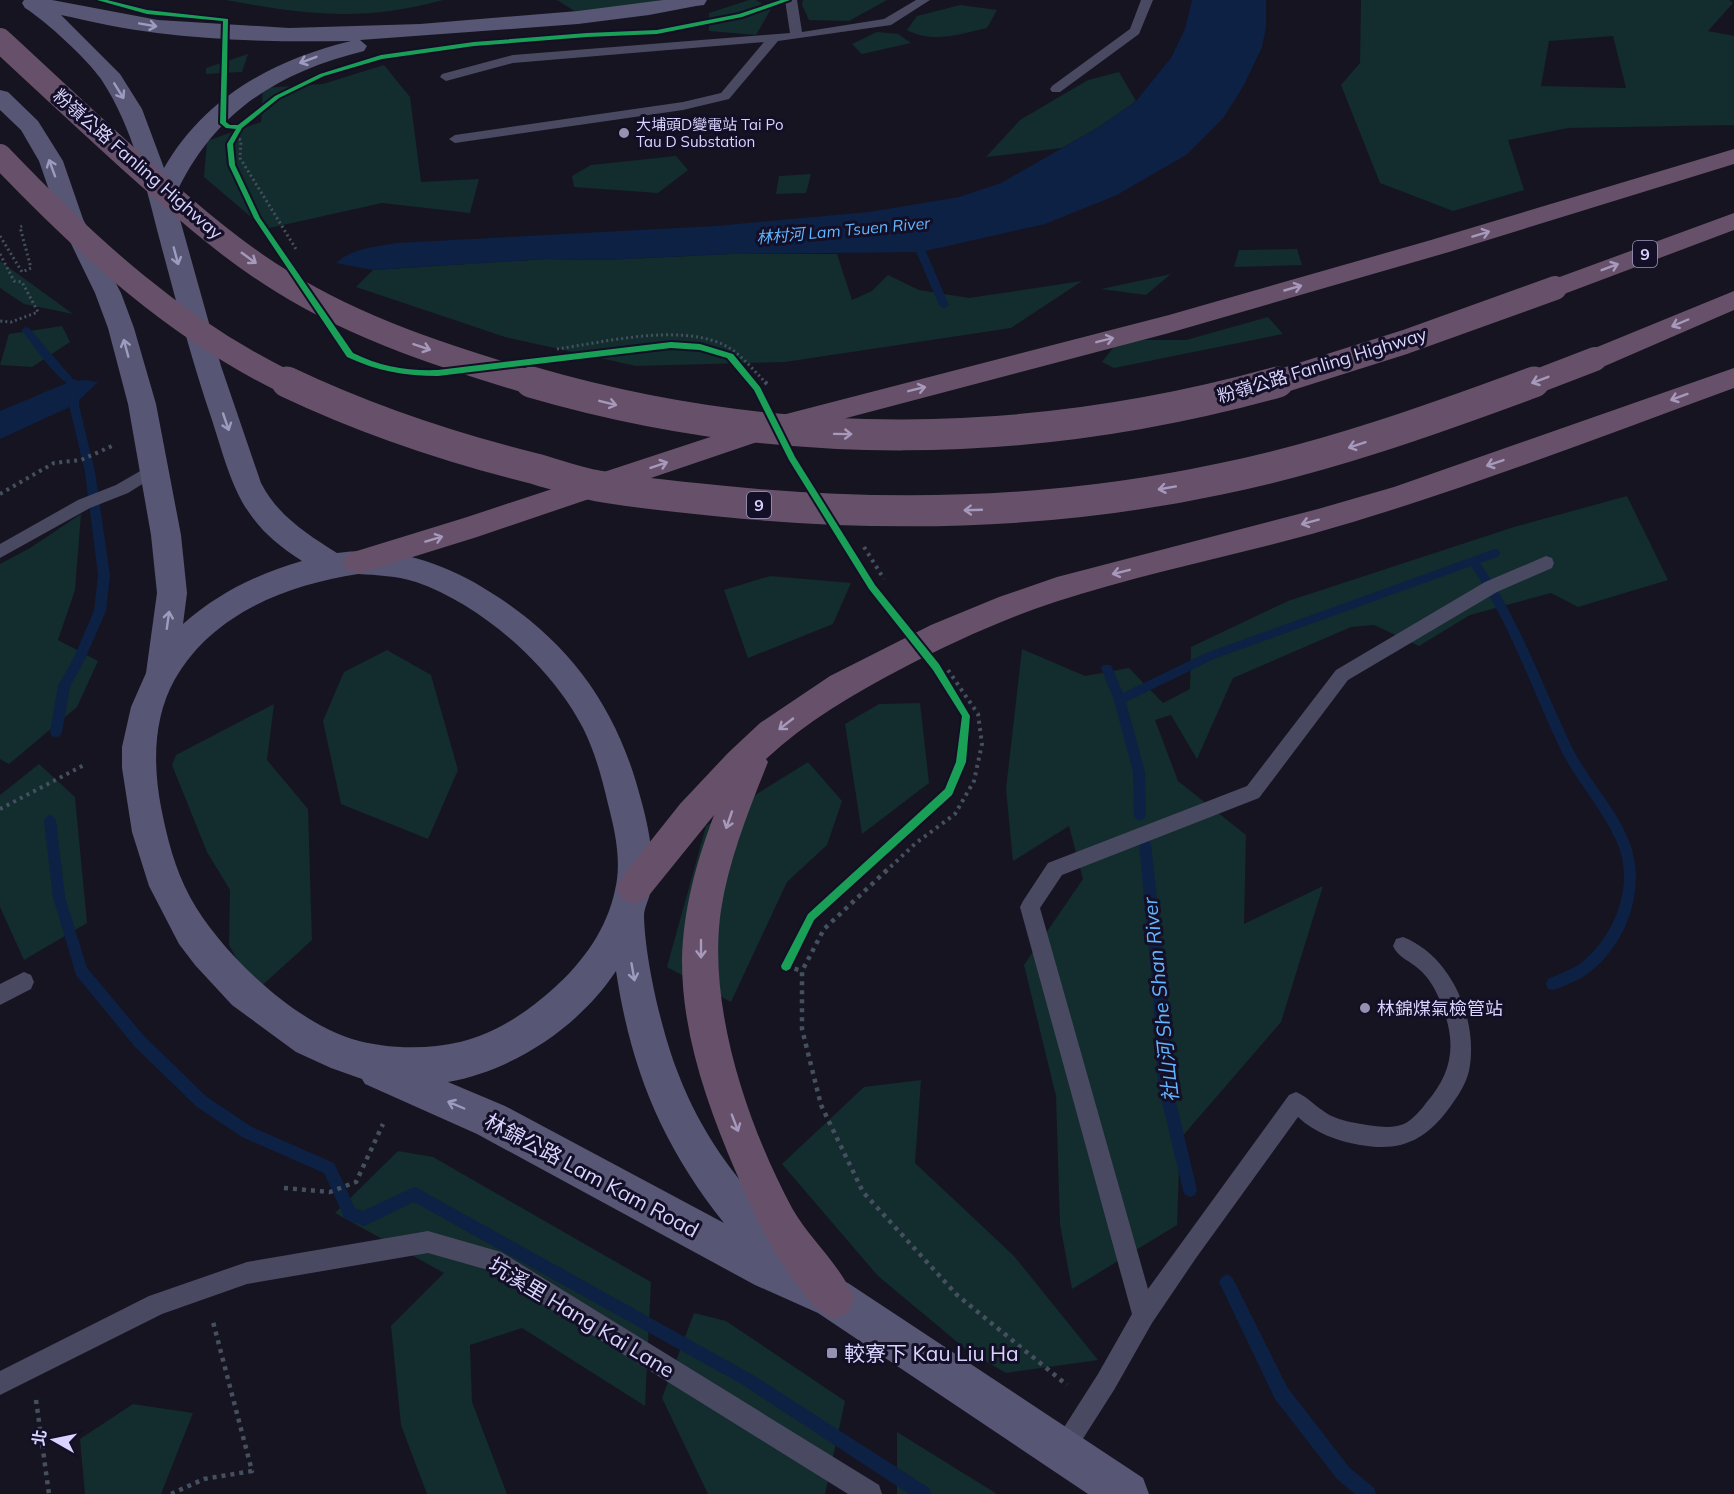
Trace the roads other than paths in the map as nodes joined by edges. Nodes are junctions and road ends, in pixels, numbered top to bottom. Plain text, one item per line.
1 (696, 0) edge
2 (791, 0) edge
3 (924, 0) edge
4 (1147, 0) edge
5 (31, 1) edge
6 (426, 32) junction
7 (797, 36) junction
8 (774, 38) junction
9 (0, 40) edge
10 (447, 76) dead end
11 (1056, 88) dead end
12 (0, 97) edge
13 (455, 139) dead end
14 (0, 156) edge
15 (1734, 156) edge
16 (161, 199) junction
17 (1734, 221) edge
18 (1734, 300) edge
19 (1734, 378) edge
20 (154, 469) junction
21 (0, 552) edge
22 (345, 563) junction
23 (1546, 563) dead end
24 (160, 678) junction
25 (758, 746) junction
26 (630, 901) junction
27 (1403, 946) dead end
28 (24, 982) dead end
29 (0, 994) edge
30 (349, 1058) junction
31 (833, 1298) junction
32 (1144, 1315) junction
33 (0, 1383) edge
34 (1062, 1450) junction
35 (870, 1494) edge
36 (1127, 1494) edge

1 - 6 main road
2 - 7 lane
3 - 7 lane
4 - 11 lane
5 -> 6 main road
5 -> 16 main road
6 -> 16 main road
7 - 8 lane
8 - 10 lane
8 - 13 lane
9 -> 17 highway, 粉嶺公路 Fanling Highway / 9, bridge
20 -> 12 main road
18 -> 14 highway, 9, bridge
22 -> 15 highway
16 -> 22 main road
19 -> 25 highway
20 - 21 lane
24 -> 20 main road
22 - 24 main road
22 - 26 main road, 林錦公路 Lam Kam Road
23 - 32 lane
24 - 30 main road
25 - 26 highway
25 -> 31 highway
26 - 30 main road
26 -> 31 main road, 林錦公路 Lam Kam Road
27 - 32 lane
28 - 29 lane
31 -> 30 main road, 林錦公路 Lam Kam Road
31 - 34 main road, 林錦公路 Lam Kam Road
32 - 34 lane
33 - 35 lane, 坑溪里 Hang Kai Lane
34 - 36 main road, 林錦公路 Lam Kam Road

